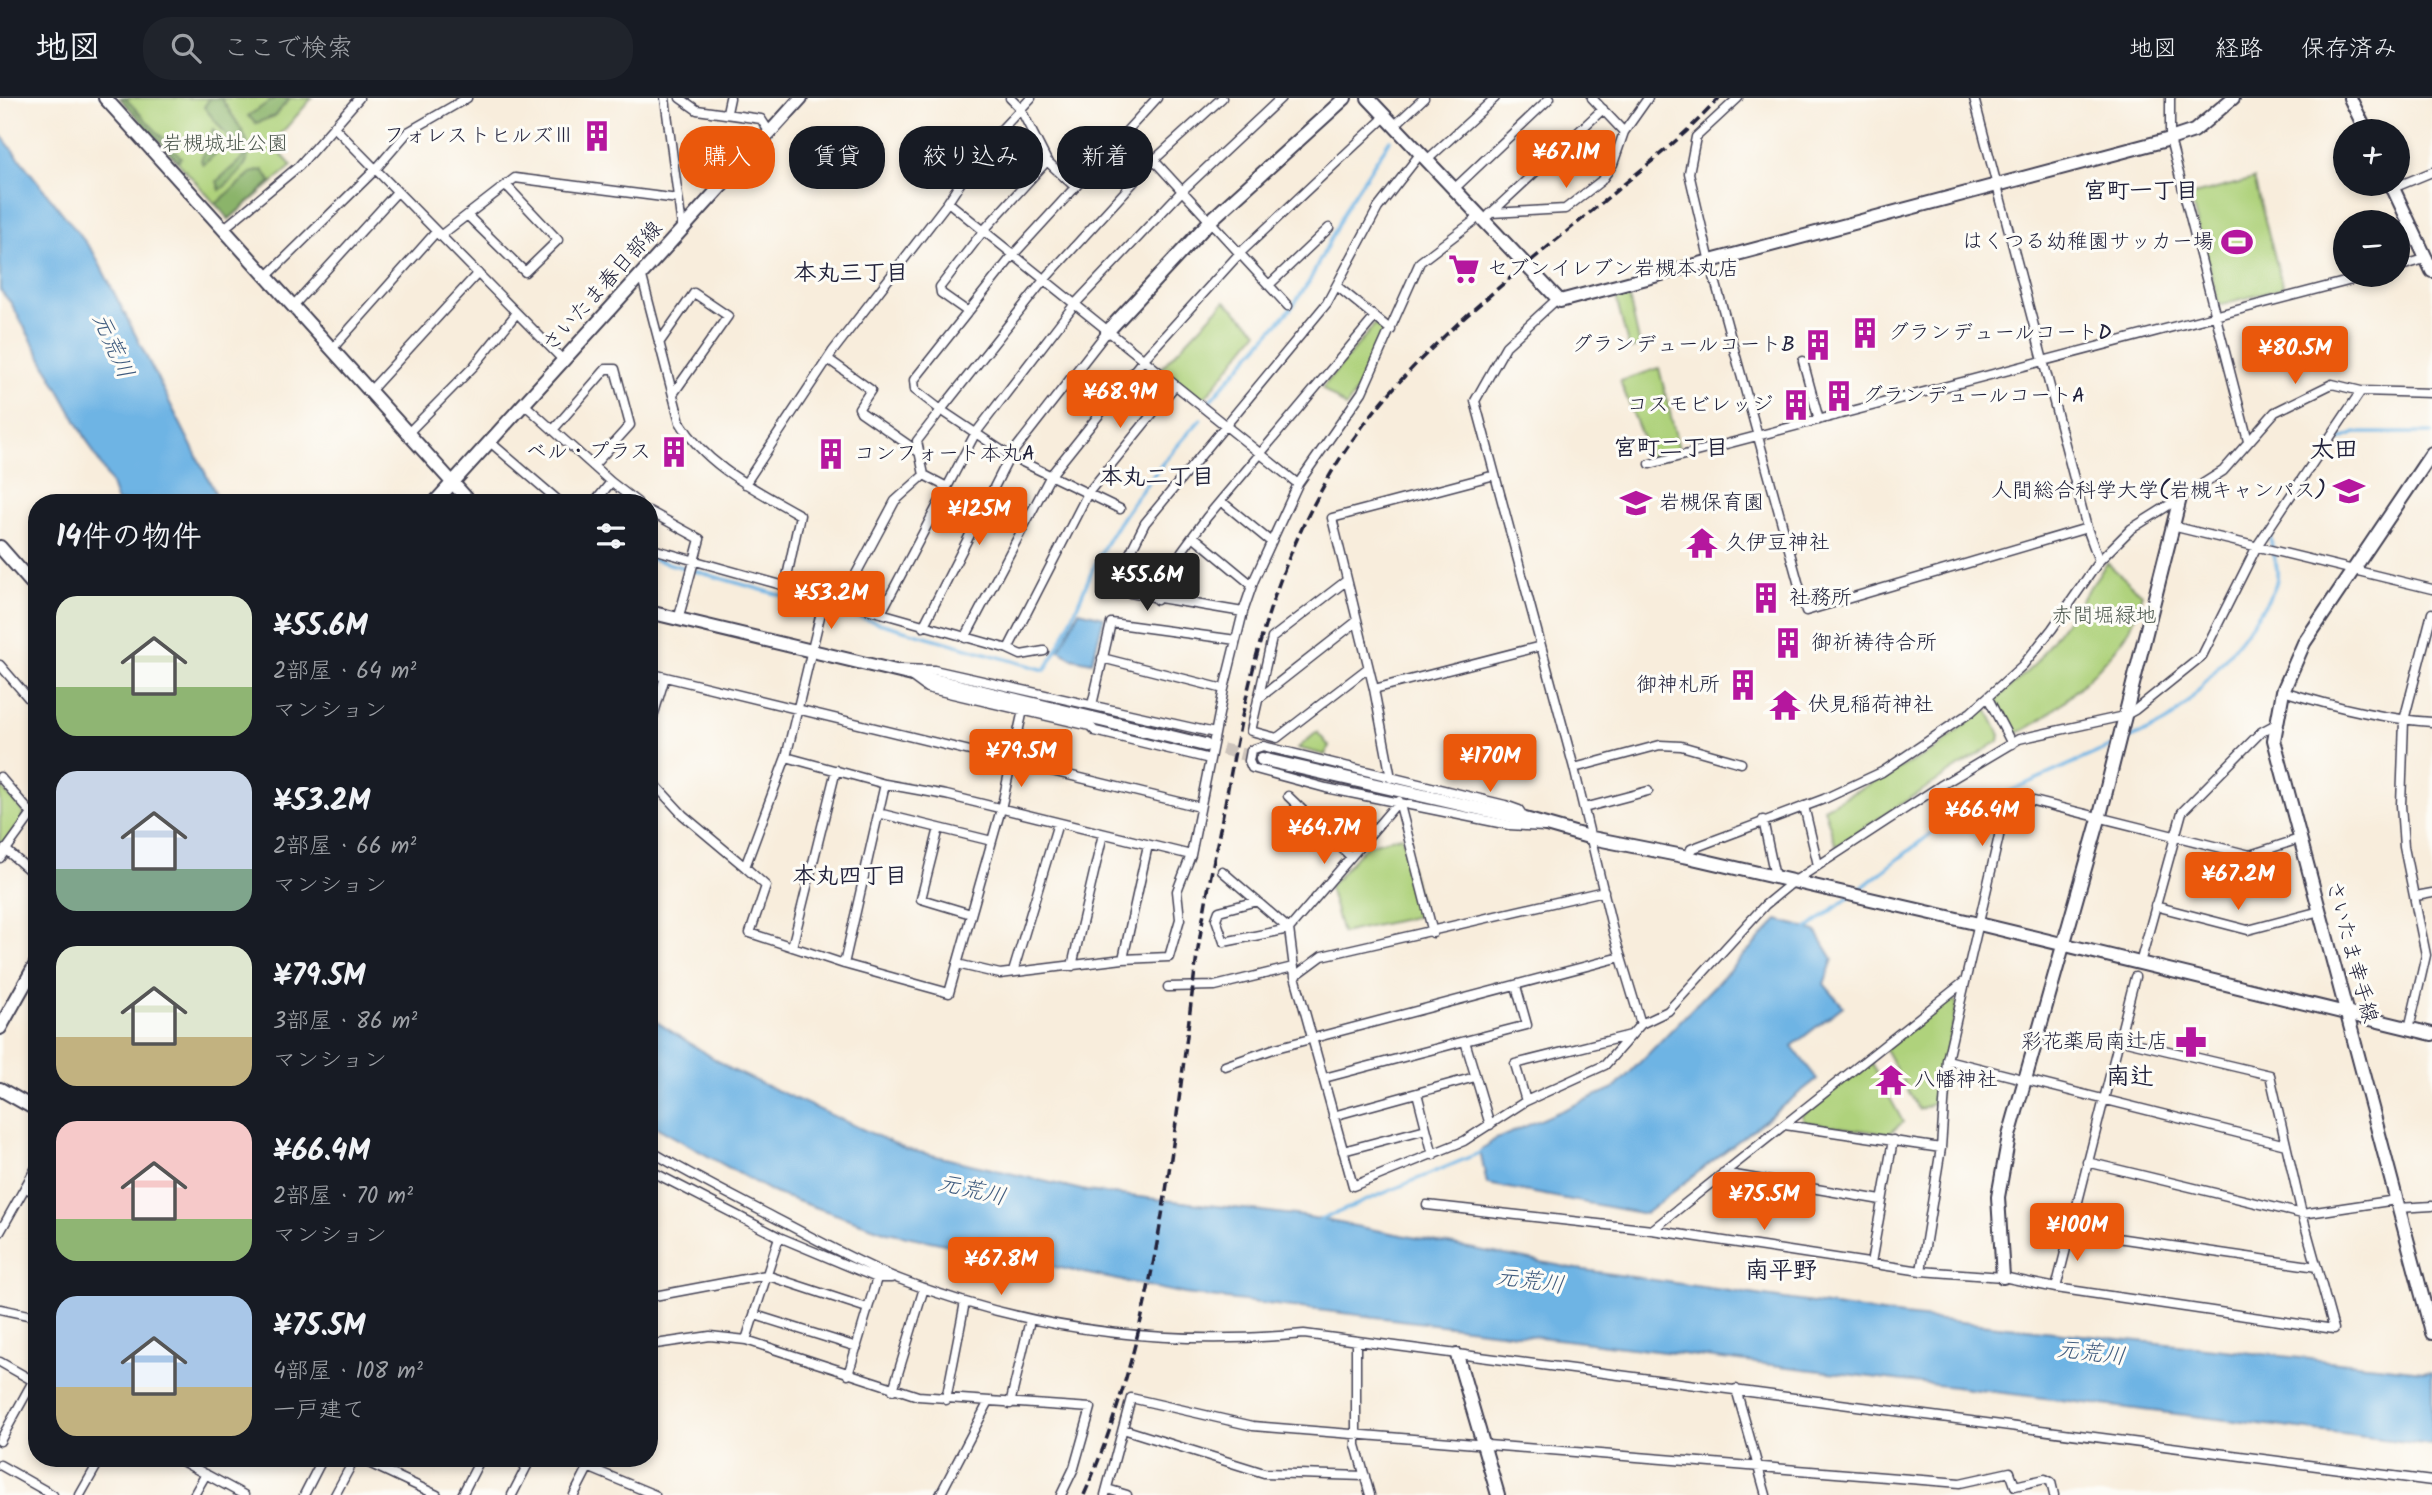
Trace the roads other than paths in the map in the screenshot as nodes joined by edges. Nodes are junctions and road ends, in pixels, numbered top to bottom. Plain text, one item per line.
1 (104, 98) edge
2 (359, 98) edge
3 (467, 98) edge
4 (665, 98) edge
5 (680, 98) edge
6 (730, 98) edge
7 (801, 98) edge
8 (1010, 98) edge
9 (1031, 98) edge
10 (1157, 98) edge
11 (1222, 98) edge
12 (1281, 98) edge
13 (1345, 98) edge
14 (1368, 98) edge
15 (1424, 98) edge
16 (1495, 98) edge
17 (1550, 98) edge
18 (1592, 98) edge
19 (1648, 98) edge
20 (1738, 98) edge
21 (1973, 98) edge
22 (2170, 98) edge
23 (2233, 98) edge
24 (2350, 98) edge
25 (1020, 108) junction
26 (1602, 109) junction
27 (727, 112) junction
28 (2360, 119) edge
29 (1390, 121) junction
30 (765, 126) edge
31 (775, 126) edge
32 (1132, 126) edge
33 (335, 128) junction
34 (1623, 132) junction
35 (2170, 139) junction
36 (1424, 157) junction
37 (1154, 160) junction
38 (1047, 161) junction
39 (376, 169) junction
40 (1057, 171) edge
41 (2432, 172) edge
42 (2410, 180) edge
43 (506, 185) junction
44 (1997, 185) junction
45 (718, 189) edge
46 (1072, 189) edge
47 (1454, 189) junction
48 (1182, 191) junction
49 (397, 192) junction
50 (2397, 196) edge
51 (678, 199) junction
52 (948, 202) junction
53 (467, 215) junction
54 (1484, 217) junction
55 (1211, 220) junction
56 (682, 228) junction
57 (1329, 228) dead end
58 (222, 230) junction
59 (984, 230) junction
60 (438, 234) junction
61 (1240, 253) junction
62 (1014, 254) junction
63 (1710, 262) junction
64 (2430, 262) edge
65 (2410, 265) edge
66 (478, 273) junction
67 (642, 273) junction
68 (265, 278) junction
69 (1044, 280) junction
70 (2333, 284) edge
71 (1269, 285) junction
72 (1338, 287) junction
73 (1556, 300) junction
74 (1074, 305) junction
75 (1288, 306) dead end
76 (292, 307) junction
77 (968, 312) junction
78 (2216, 313) junction
79 (516, 314) junction
80 (1375, 317) junction
81 (1391, 330) junction
82 (1107, 332) junction
83 (659, 343) junction
84 (332, 349) junction
85 (562, 359) junction
86 (828, 359) junction
87 (2045, 359) junction
88 (1142, 360) junction
89 (1803, 361) dead end
90 (1174, 387) junction
91 (370, 391) junction
92 (2361, 391) junction
93 (2432, 393) edge
94 (673, 394) junction
95 (524, 404) junction
96 (941, 410) junction
97 (1819, 420) junction
98 (1226, 426) junction
99 (553, 430) junction
100 (409, 432) junction
101 (975, 434) junction
102 (1760, 436) junction
103 (2248, 441) junction
104 (490, 442) junction
105 (920, 453) junction
106 (2432, 453) edge
107 (1010, 456) junction
108 (1260, 456) junction
109 (1650, 464) dead end
110 (593, 466) junction
111 (925, 475) junction
112 (1051, 475) junction
113 (1494, 475) junction
114 (611, 482) junction
115 (745, 484) junction
116 (1298, 484) junction
117 (453, 485) junction
118 (947, 487) junction
119 (1088, 493) junction
120 (443, 494) edge
121 (462, 494) edge
122 (551, 494) edge
123 (601, 494) edge
124 (627, 494) edge
125 (2180, 498) junction
126 (1221, 501) junction
127 (1121, 509) dead end
128 (658, 516) edge
129 (2172, 526) junction
130 (2087, 528) junction
131 (1193, 536) junction
132 (1270, 542) junction
133 (2257, 546) junction
134 (0, 547) edge
135 (658, 552) edge
136 (2099, 562) junction
137 (692, 567) junction
138 (2352, 571) junction
139 (28, 579) edge
140 (1346, 581) junction
141 (1252, 585) junction
142 (785, 586) junction
143 (2432, 589) edge
144 (1157, 600) junction
145 (841, 602) junction
146 (823, 604) dead end
147 (1242, 612) junction
148 (881, 613) junction
149 (2432, 613) edge
150 (658, 614) edge
151 (678, 620) junction
152 (1356, 622) junction
153 (923, 627) junction
154 (965, 638) junction
155 (1236, 640) junction
156 (1541, 646) junction
157 (1008, 649) junction
158 (811, 650) junction
159 (1044, 651) dead end
160 (1102, 658) junction
161 (0, 665) edge
162 (1368, 668) junction
163 (900, 670) junction
164 (658, 675) edge
165 (666, 677) junction
166 (1224, 689) junction
167 (1374, 689) junction
168 (2283, 691) junction
169 (28, 698) edge
170 (1988, 698) junction
171 (1258, 699) junction
172 (658, 702) edge
173 (1092, 705) junction
174 (797, 708) junction
175 (1023, 710) junction
176 (2124, 716) junction
177 (2404, 720) junction
178 (2432, 722) edge
179 (2274, 725) junction
180 (1215, 733) junction
181 (2011, 744) junction
182 (1205, 745) tunnel mouth
183 (786, 757) junction
184 (1210, 759) junction
185 (1262, 759) tunnel mouth
186 (1741, 763) dead end
187 (1012, 764) junction
188 (1574, 768) junction
189 (836, 771) junction
190 (0, 777) edge
191 (1391, 778) junction
192 (885, 783) junction
193 (658, 788) edge
194 (1648, 791) dead end
195 (1288, 796) dead end
196 (1399, 801) junction
197 (28, 804) edge
198 (1804, 806) junction
199 (1200, 807) junction
200 (1584, 807) junction
201 (1001, 809) junction
202 (878, 813) junction
203 (28, 818) edge
204 (1525, 819) junction
205 (2099, 819) junction
206 (1763, 820) junction
207 (1058, 823) junction
208 (1554, 827) junction
209 (939, 828) junction
210 (1103, 835) junction
211 (2175, 837) junction
212 (1592, 838) junction
213 (2300, 839) junction
214 (992, 841) junction
215 (1148, 845) junction
216 (5, 849) junction
217 (1191, 855) junction
218 (1351, 857) junction
219 (1688, 857) junction
220 (0, 858) edge
221 (1818, 865) junction
222 (745, 867) junction
223 (28, 869) edge
224 (1223, 871) dead end
225 (1775, 877) junction
226 (1793, 882) junction
227 (1604, 891) junction
228 (2432, 893) edge
229 (2416, 896) junction
230 (1257, 901) junction
231 (2155, 906) junction
232 (2319, 911) junction
233 (971, 914) junction
234 (1979, 924) junction
235 (1289, 929) junction
236 (1433, 933) junction
237 (2062, 946) junction
238 (792, 947) junction
239 (2142, 956) dead end
240 (1621, 957) junction
241 (1123, 959) junction
242 (844, 964) junction
243 (957, 964) junction
244 (1072, 965) junction
245 (1294, 971) junction
246 (1013, 972) junction
247 (2136, 977) dead end
248 (28, 978) edge
249 (1964, 982) junction
250 (1516, 986) junction
251 (1168, 988) dead end
252 (2349, 1015) junction
253 (1641, 1024) junction
254 (0, 1028) edge
255 (2409, 1029) junction
256 (2432, 1034) edge
257 (1632, 1035) junction
258 (1313, 1039) junction
259 (2122, 1040) junction
260 (1465, 1041) junction
261 (1947, 1060) junction
262 (1225, 1066) dead end
263 (1475, 1077) junction
264 (1324, 1078) junction
265 (2026, 1079) junction
266 (0, 1089) edge
267 (1417, 1093) junction
268 (1526, 1101) junction
269 (2103, 1102) junction
270 (28, 1105) edge
271 (1333, 1116) junction
272 (1490, 1125) junction
273 (1786, 1125) junction
274 (1426, 1129) junction
275 (1893, 1140) junction
276 (2286, 1145) junction
277 (1941, 1148) junction
278 (1343, 1151) junction
279 (1433, 1155) junction
280 (658, 1156) edge
281 (2087, 1161) junction
282 (1723, 1174) junction
283 (658, 1175) edge
284 (28, 1182) edge
285 (25, 1187) junction
286 (28, 1189) edge
287 (1881, 1200) junction
288 (2397, 1204) junction
289 (1427, 1205) dead end
290 (2432, 1206) edge
291 (2302, 1214) junction
292 (1652, 1230) junction
293 (2068, 1231) junction
294 (0, 1232) edge
295 (779, 1237) junction
296 (1871, 1263) junction
297 (2317, 1266) junction
298 (1921, 1271) junction
299 (766, 1275) junction
300 (2003, 1277) junction
301 (877, 1278) junction
302 (898, 1278) junction
303 (924, 1288) junction
304 (2056, 1288) junction
305 (658, 1295) edge
306 (965, 1302) junction
307 (0, 1308) edge
308 (867, 1308) junction
309 (28, 1315) edge
310 (755, 1315) junction
311 (1030, 1320) junction
312 (2432, 1333) edge
313 (746, 1340) junction
314 (1356, 1340) junction
315 (658, 1344) edge
316 (857, 1347) junction
317 (1457, 1354) junction
318 (0, 1362) edge
319 (28, 1375) edge
320 (848, 1375) junction
321 (1736, 1389) junction
322 (893, 1390) junction
323 (28, 1393) edge
324 (946, 1400) junction
325 (988, 1403) junction
326 (1010, 1404) junction
327 (1123, 1429) junction
328 (1356, 1434) junction
329 (0, 1441) edge
330 (1483, 1444) junction
331 (0, 1465) edge
332 (1758, 1465) junction
333 (96, 1467) edge
334 (192, 1467) edge
335 (318, 1467) edge
336 (352, 1467) edge
337 (377, 1467) edge
338 (476, 1467) edge
339 (526, 1467) edge
340 (588, 1467) joint
341 (205, 1474) junction
342 (1365, 1476) junction
343 (2432, 1481) edge
344 (1106, 1492) edge
345 (53, 1495) edge
346 (79, 1495) edge
347 (194, 1495) edge
348 (244, 1495) edge
349 (304, 1495) edge
350 (335, 1495) edge
351 (438, 1495) edge
352 (462, 1495) edge
353 (512, 1495) edge
354 (573, 1495) edge
355 (655, 1495) edge
356 (940, 1495) edge
357 (1061, 1495) edge
358 (1127, 1495) edge
359 (1370, 1495) edge
360 (1498, 1495) edge
361 (1766, 1495) edge
362 (2054, 1495) edge

1 - 58 street
2 - 33 street
3 - 39 street
4 - 51 street
5 - 27 street
6 - 27 street
7 - 31 street, さいたま春日部線
8 - 25 street
9 - 25 street
10 - 32 street
11 - 37 street
12 - 48 street
13 - 55 street
14 - 29 street
15 - 29 street
16 - 36 street
17 - 47 street
18 - 26 street
19 - 34 street
20 - 63 street
21 - 44 street
22 - 35 street
23 - 35 street
24 - 28 street
25 - 38 street
25 - 52 street
26 - 34 street
26 - 54 street
27 - 30 street
29 - 36 street
29 - 61 street
33 - 39 street
33 - 58 street
34 - 54 street
35 - 44 street
35 - 78 street
36 - 47 street
36 - 72 street
37 - 48 street
37 - 69 street
38 - 40 street
38 - 59 street
39 - 49 street
39 - 68 street
41 - 42 street
43 - 51 street
43 - 53 street
43 - 53 street
44 - 63 street
44 - 87 street
45 - 56 street, さいたま春日部線
46 - 62 street
47 - 54 street
48 - 55 street
48 - 74 street
49 - 60 street
49 - 76 street
50 - 64 street
51 - 56 street
52 - 59 street
52 - 86 street
53 - 60 street
54 - 73 street
54 - 81 street
55 - 61 street
55 - 82 street
56 - 67 street, さいたま春日部線
57 - 71 street
58 - 68 street
59 - 62 street
59 - 77 street
60 - 66 street
60 - 84 street
61 - 71 street
61 - 88 street
62 - 69 street
62 - 77 street
63 - 73 street
63 - 102 street
64 - 65 street
66 - 79 street
66 - 91 street
67 - 83 street
67 - 85 street, さいたま春日部線
68 - 76 street
69 - 74 street
69 - 96 street
70 - 78 street
71 - 75 street
72 - 80 street
72 - 98 street
73 - 113 street
74 - 82 street
74 - 101 street
76 - 84 street
77 - 96 street
78 - 87 street
78 - 103 street
79 - 85 street
79 - 100 street
80 - 81 street
80 - 108 street
81 - 116 street
82 - 88 street
82 - 107 street
83 - 94 street
83 - 94 street
84 - 91 street
85 - 95 street, さいたま春日部線
86 - 105 street
86 - 115 street
87 - 97 street
87 - 130 street
88 - 90 street
88 - 112 street
89 - 97 street
90 - 98 street
90 - 119 street
91 - 100 street
92 - 93 street
92 - 103 street
92 - 133 street
94 - 115 street
95 - 99 street
95 - 104 street, さいたま春日部線
96 - 101 street
96 - 105 street
97 - 102 street
98 - 108 street
98 - 144 street
99 - 110 street
99 - 110 street
100 - 117 street
101 - 107 street
101 - 118 street
102 - 109 street
102 - 130 street
103 - 125 street
104 - 117 street, さいたま春日部線
104 - 122 street
105 - 111 street
106 - 138 street, さいたま幸手線
107 - 112 street
107 - 153 street
108 - 116 street
108 - 126 street
110 - 114 street
111 - 118 street
111 - 145 street
112 - 119 street
112 - 154 street
113 - 140 street
113 - 156 street
114 - 123 street
114 - 124 street
115 - 142 street
116 - 132 street
117 - 120 street, さいたま春日部線
117 - 121 street
118 - 148 street
119 - 127 street
119 - 157 street
125 - 129 street
125 - 136 street
126 - 131 street
126 - 132 street
128 - 137 street
129 - 133 street
129 - 176 street
130 - 136 street
131 - 141 street
131 - 144 street
132 - 141 street
133 - 138 street
133 - 176 street
134 - 139 street
135 - 137 street
136 - 170 street
137 - 142 street
137 - 151 street
138 - 143 street
138 - 168 street, さいたま幸手線
140 - 152 street
140 - 171 street
141 - 147 street
142 - 145 street
144 - 147 street
145 - 148 street
146 - 158 street
147 - 155 street
148 - 153 street
149 - 177 street
150 - 151 street
151 - 158 street
152 - 162 street
152 - 171 street
153 - 154 street
154 - 157 street
155 - 160 street
155 - 166 street
156 - 167 street
156 - 188 street
157 - 159 street
158 - 163 street
158 - 174 street
160 - 166 street
160 - 173 street
161 - 169 street
162 - 167 street
162 - 171 street
163 - 173 street
163 - 175 street
163 - 182 street
164 - 165 street
165 - 172 street
165 - 174 street
166 - 180 street
167 - 191 street
168 - 177 street
168 - 179 street, さいたま幸手線
170 - 181 street
170 - 198 street
173 - 180 street
174 - 183 street
174 - 187 street
175 - 184 street
175 - 187 street
176 - 181 street
176 - 205 street
177 - 178 street
177 - 229 street
179 - 211 street
179 - 213 street, さいたま幸手線
180 - 184 street
181 - 221 street
183 - 189 street
183 - 222 street
184 - 199 street
185 - 204 street
186 - 188 street
187 - 199 street
187 - 201 street
188 - 200 street
189 - 192 street
189 - 238 street
190 - 197 street
191 - 196 street
191 - 204 street
192 - 201 street
192 - 202 street
193 - 222 street
194 - 200 street
195 - 218 street
196 - 208 street
196 - 218 street
196 - 236 street
198 - 206 street
198 - 221 street
199 - 217 street
200 - 212 street
201 - 207 street
201 - 214 street
202 - 209 street
202 - 242 street
203 - 216 street
204 - 208 street
205 - 211 street
205 - 234 street
205 - 237 street
206 - 219 street
206 - 225 street
207 - 210 street
207 - 246 street
208 - 212 street
209 - 214 street
209 - 233 street
210 - 215 street
210 - 244 street
211 - 213 street
211 - 231 street
212 - 219 street
212 - 227 street
213 - 232 street, さいたま幸手線
214 - 233 street
215 - 217 street
215 - 241 street
216 - 220 street
216 - 223 street
217 - 241 street
218 - 235 street
219 - 225 street
221 - 226 street
222 - 238 street
224 - 230 street
225 - 226 street
226 - 234 street
226 - 253 street
227 - 236 street
227 - 240 street
228 - 229 street
229 - 255 street
230 - 235 street
230 - 235 street
231 - 232 street
231 - 239 street
232 - 252 street, さいたま幸手線
233 - 243 street
234 - 237 street
234 - 249 street
235 - 245 street
236 - 245 street
237 - 252 street
237 - 265 street
238 - 242 street
240 - 250 street
240 - 253 street
241 - 244 street
242 - 243 street
243 - 246 street
244 - 246 street
245 - 251 street
245 - 258 street
247 - 259 street
248 - 254 street
249 - 261 street
249 - 273 street
250 - 258 street
250 - 260 street
252 - 255 street
252 - 288 street, さいたま幸手線
253 - 257 street
255 - 256 street
257 - 268 street
257 - 268 street
258 - 262 street
258 - 264 street
259 - 269 street
259 - 276 street
260 - 263 street
260 - 264 street
261 - 265 street
261 - 277 street
263 - 267 street
263 - 272 street
264 - 271 street
265 - 269 street
265 - 300 street
266 - 270 street
267 - 271 street
267 - 274 street
268 - 272 street
269 - 276 street
269 - 281 street
271 - 278 street
272 - 279 street
273 - 275 street
273 - 282 street
274 - 278 street
274 - 279 street
275 - 277 street
275 - 287 street
276 - 291 street
277 - 298 street
278 - 279 street
280 - 302 street
281 - 291 street
281 - 293 street
282 - 287 street
282 - 292 street
283 - 295 street
284 - 285 street
285 - 286 street
285 - 294 street
287 - 296 street
288 - 290 street
288 - 291 street
288 - 312 street, さいたま幸手線
289 - 292 street
291 - 297 street
292 - 296 street
293 - 297 street
293 - 304 street
295 - 299 street
295 - 301 street
296 - 298 street
297 - 304 street
298 - 300 street
299 - 305 street
299 - 308 street
299 - 310 street
300 - 304 street
301 - 302 street
301 - 308 street
302 - 303 street
303 - 306 street
303 - 322 street
306 - 311 street
306 - 324 street
307 - 309 street
308 - 316 street
310 - 313 street
310 - 316 street
311 - 314 street
311 - 326 street
313 - 315 street
313 - 320 street
314 - 317 street
314 - 328 street
316 - 320 street
317 - 321 street
317 - 330 street
318 - 319 street
320 - 322 street
321 - 332 street
321 - 343 street
322 - 324 street
323 - 329 street
324 - 325 street
325 - 326 street
325 - 356 street
326 - 357 street
327 - 328 street
327 - 342 street
327 - 344 street
328 - 330 street
328 - 342 street
330 - 332 street
330 - 360 street
331 - 345 street
332 - 361 street
332 - 362 street
333 - 346 street
334 - 341 street
335 - 349 street
336 - 350 street
337 - 351 street
338 - 352 street
339 - 353 street
340 - 354 street
340 - 355 street
341 - 347 street
341 - 348 street
342 - 359 street
344 - 358 street

